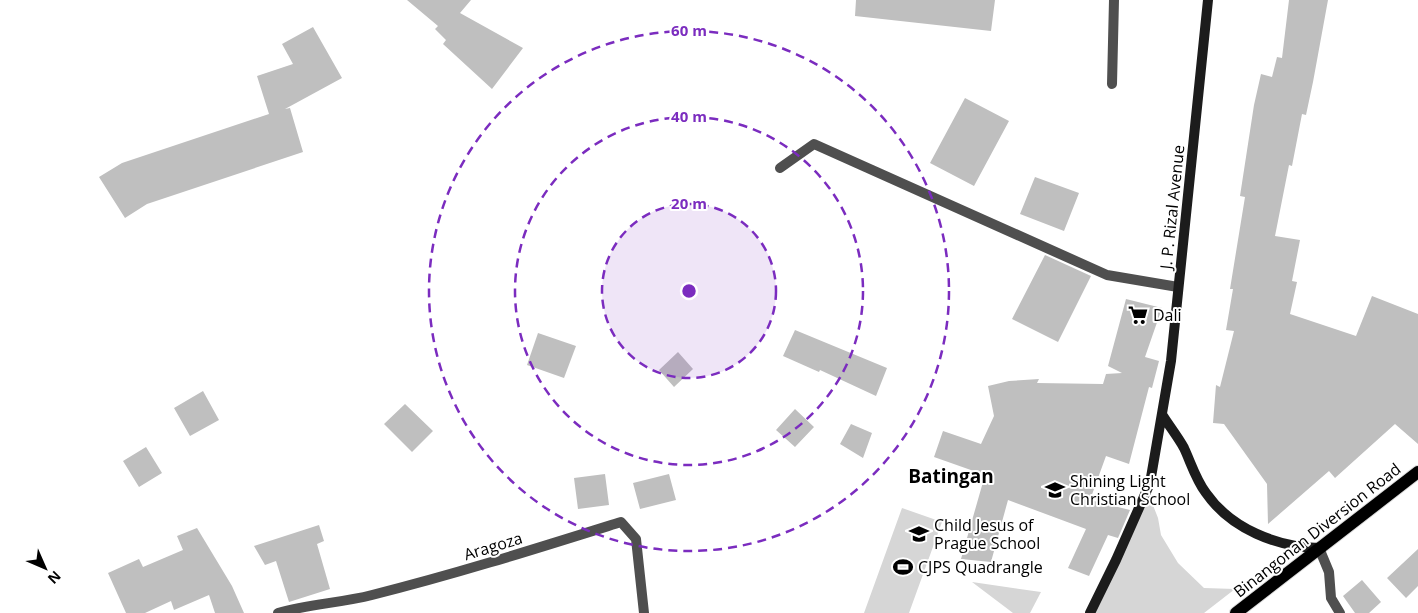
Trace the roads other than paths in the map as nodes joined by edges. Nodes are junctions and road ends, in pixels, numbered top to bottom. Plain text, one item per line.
1 (1114, 0) edge
2 (1208, 0) edge
3 (1112, 84) dead end
4 (780, 168) dead end
5 (1178, 286) junction
6 (1163, 416) junction
7 (1418, 472) edge
8 (1319, 548) junction
9 (278, 613) edge
10 (644, 613) edge
11 (1090, 613) edge
12 (1236, 613) edge
13 (1340, 613) edge

1 - 3 street
2 - 5 main road, J. P. Rizal Avenue
4 - 5 street
5 - 6 main road, J. P. Rizal Avenue
6 - 8 main road
6 - 11 main road, J. P. Rizal Avenue
7 - 8 main road, Binangonan Diversion Road
8 - 12 main road, Binangonan Diversion Road
8 - 13 street
9 - 10 street, Aragoza

